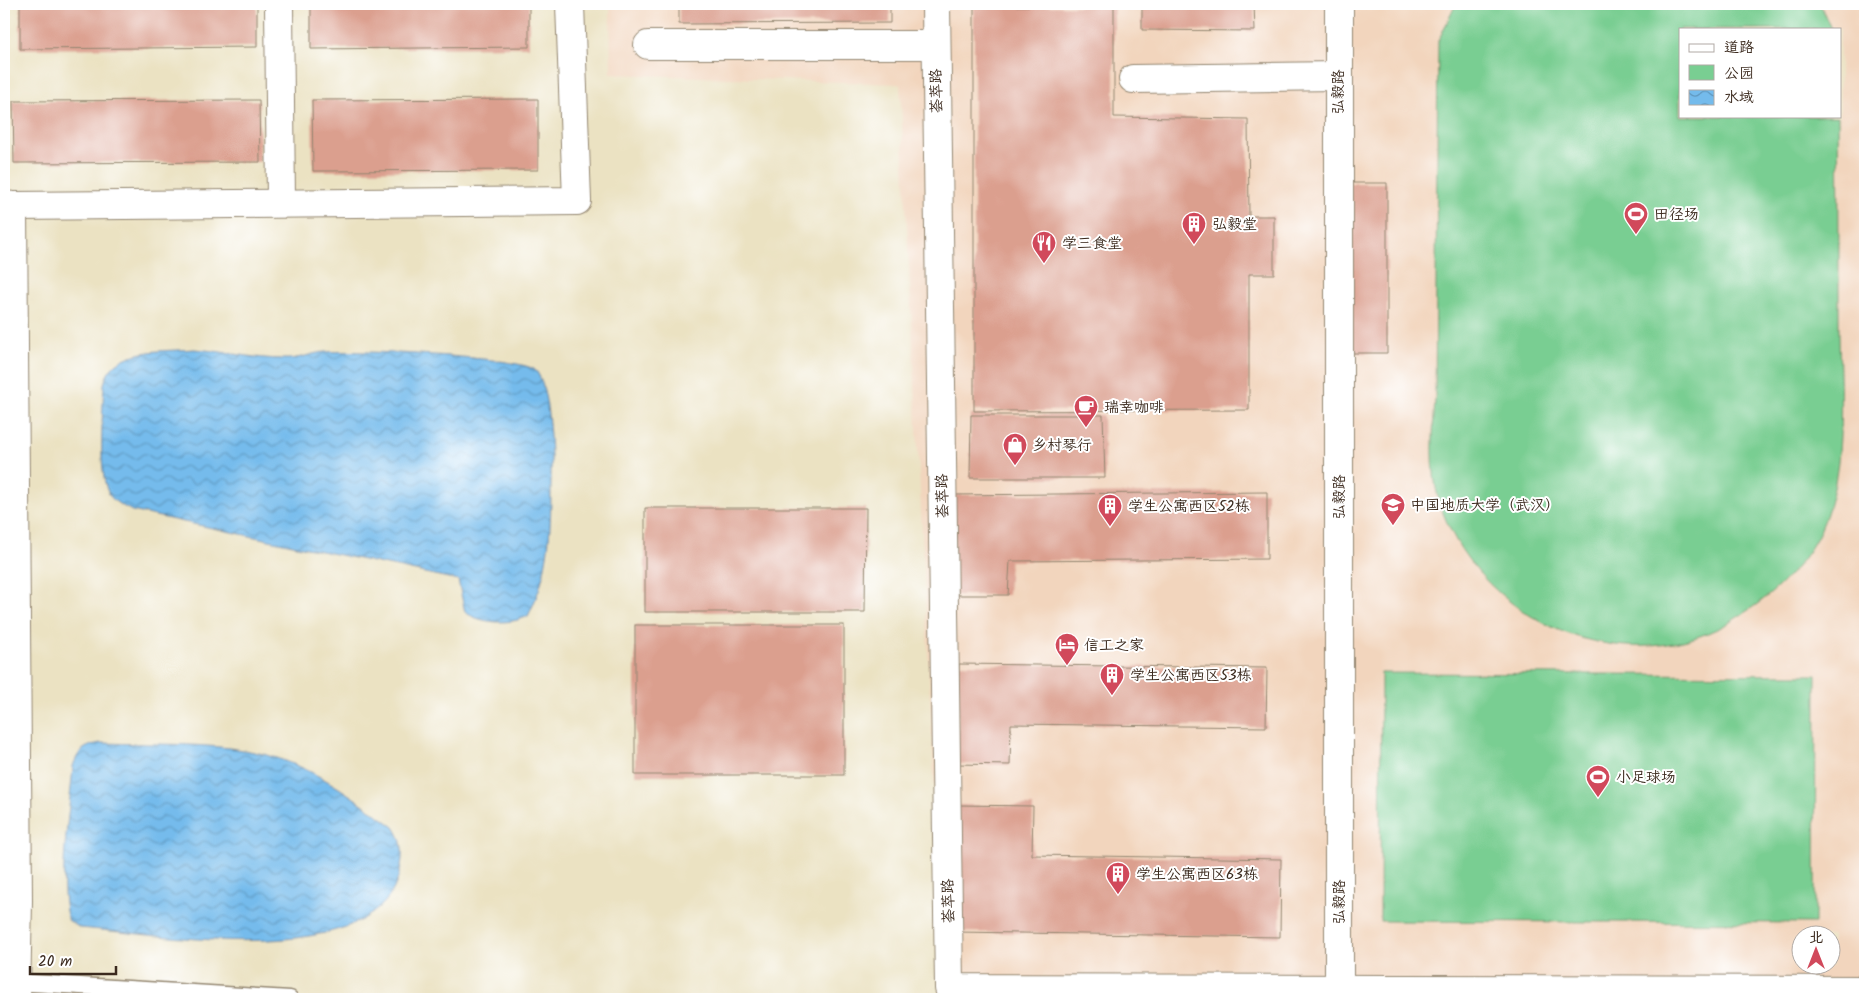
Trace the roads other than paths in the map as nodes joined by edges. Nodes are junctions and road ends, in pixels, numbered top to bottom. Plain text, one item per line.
1 (280, 4) edge
2 (570, 4) edge
3 (936, 4) edge
4 (1339, 4) edge
5 (648, 45) dead end
6 (936, 45) junction
7 (1338, 76) junction
8 (1133, 79) dead end
9 (281, 202) junction
10 (8, 205) edge
11 (11, 901) edge
12 (1865, 990) edge
13 (16, 991) edge
14 (1339, 994) edge
15 (290, 999) edge

1 - 9 street
2 - 9 street
3 - 6 street, 荟萃路
4 - 7 street, 弘毅路
5 - 6 street
6 - 14 street, 荟萃路
7 - 8 street
7 - 14 street, 弘毅路
9 - 10 street
10 - 11 street
11 - 13 street
12 - 14 street
13 - 15 lane

